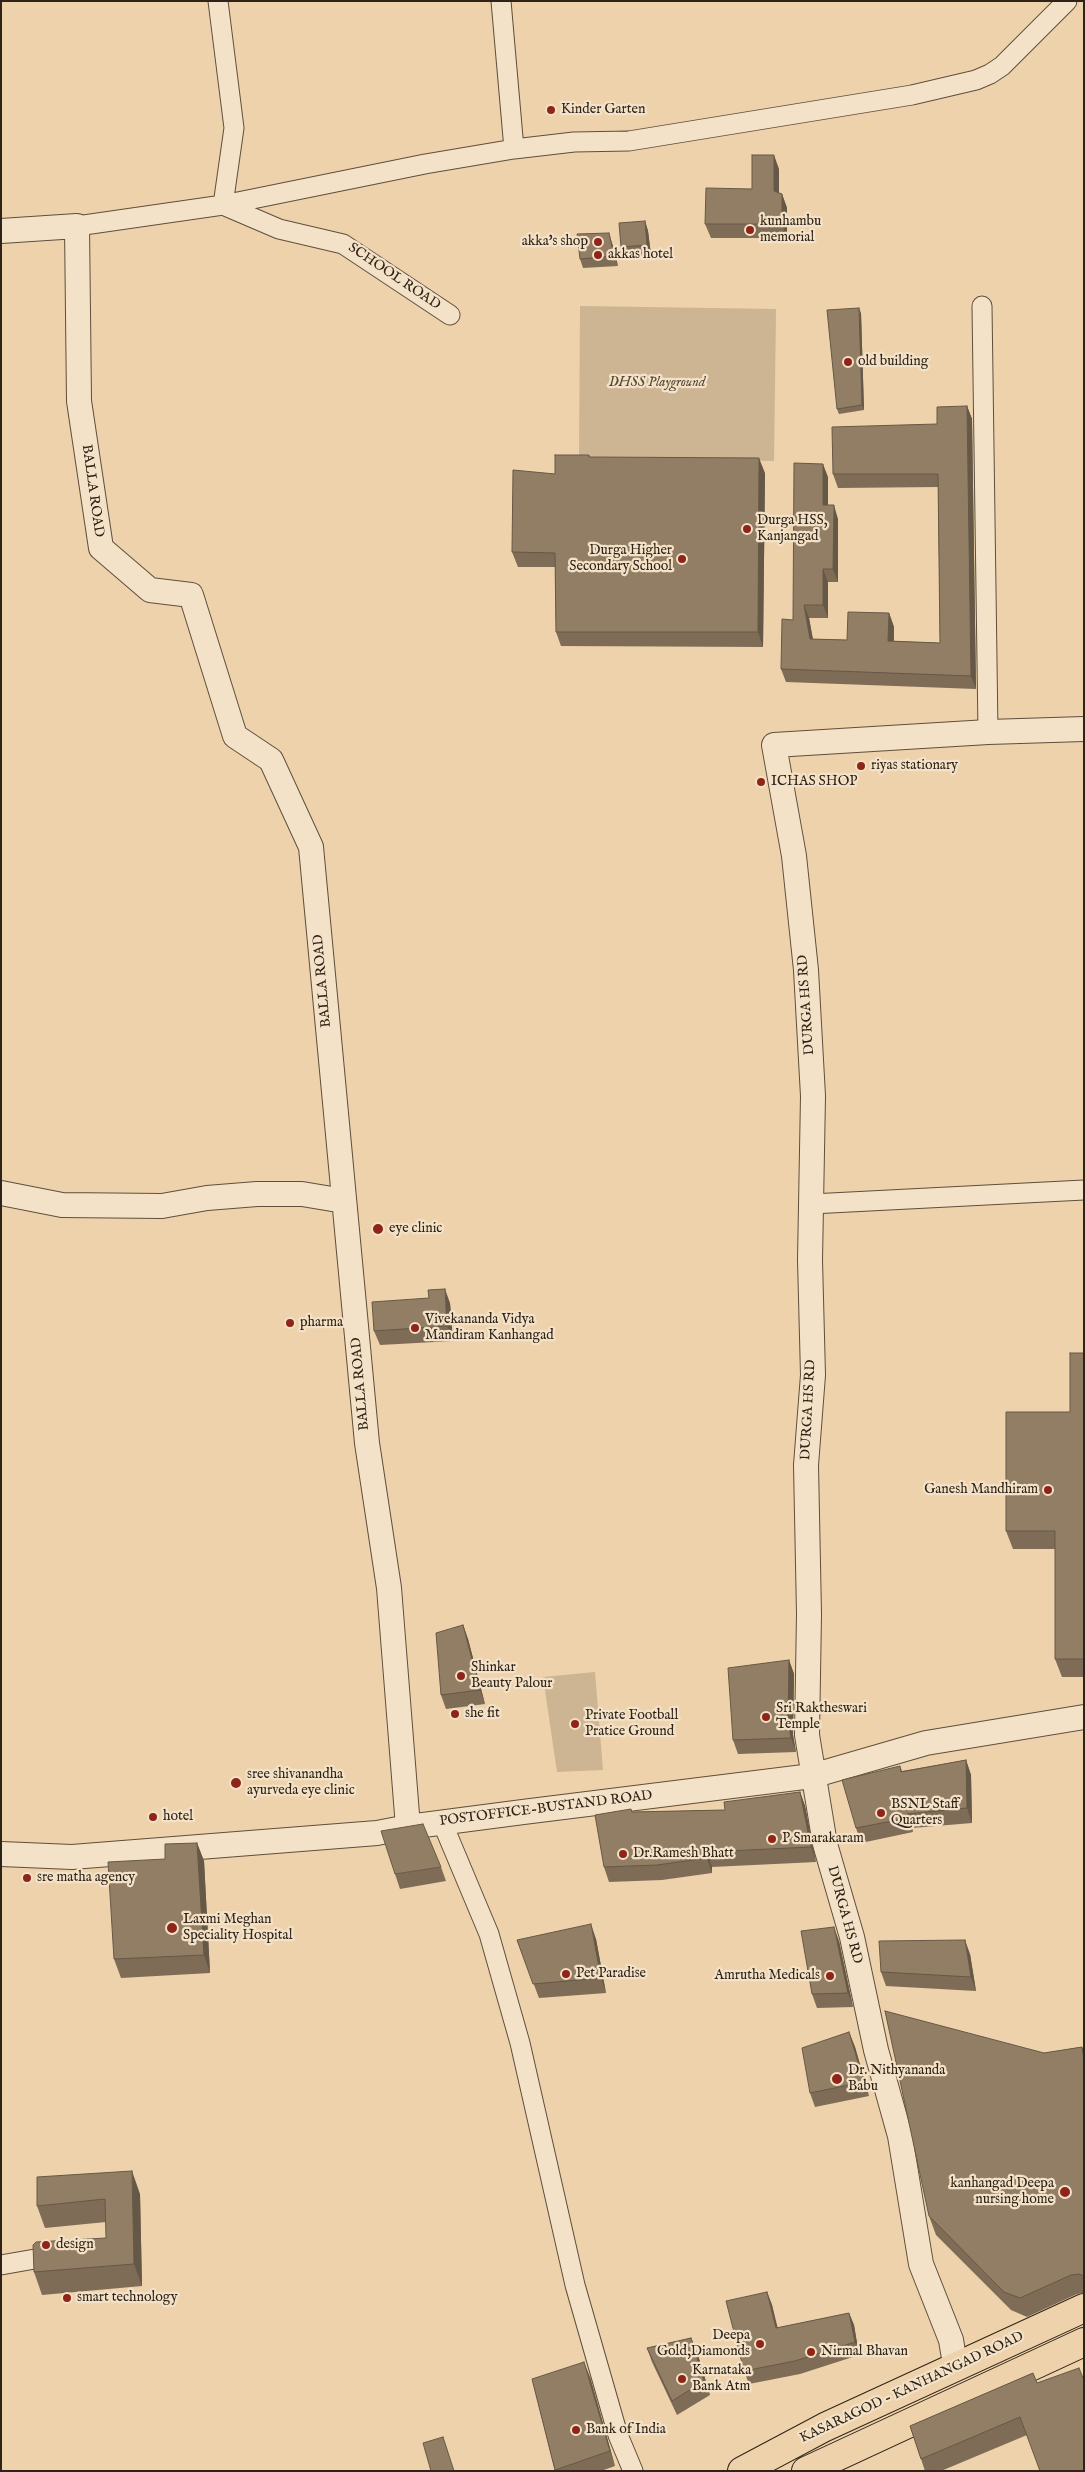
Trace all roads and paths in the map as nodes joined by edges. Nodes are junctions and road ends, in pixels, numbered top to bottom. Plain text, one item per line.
1 (218, 1) edge
2 (501, 1) edge
3 (1067, 1) edge
4 (514, 149) junction
5 (223, 205) junction
6 (77, 226) junction
7 (1, 232) edge
8 (982, 306) dead end
9 (450, 315) dead end
10 (1084, 730) edge
11 (988, 732) junction
12 (1084, 1190) edge
13 (1, 1193) edge
14 (344, 1201) junction
15 (811, 1204) junction
16 (1084, 1717) edge
17 (812, 1776) junction
18 (442, 1822) junction
19 (408, 1827) junction
20 (1, 1854) edge
21 (35, 2259) edge
22 (1, 2265) edge
23 (1084, 2308) edge
24 (1084, 2342) edge
25 (952, 2368) junction
26 (840, 2463) edge
27 (633, 2471) edge
28 (742, 2471) edge
29 (806, 2471) edge

1 - 5 street
2 - 4 street
3 - 4 street
4 - 5 street
5 - 6 street
5 - 9 street, SCHOOL ROAD
6 - 7 street
6 - 14 street, BALLA ROAD
8 - 11 street
10 - 11 street, DURGA HS RD
11 - 15 street, DURGA HS RD
12 - 15 street
13 - 14 street
14 - 19 street, BALLA ROAD
15 - 17 street, DURGA HS RD
16 - 17 street, POSTOFFICE-BUSTAND ROAD
17 - 18 street, POSTOFFICE-BUSTAND ROAD
17 - 25 street, DURGA HS RD
18 - 19 street, POSTOFFICE-BUSTAND ROAD
18 - 27 street
19 - 20 street, POSTOFFICE-BUSTAND ROAD
21 - 22 street
23 - 25 main road, KASARAGOD - KANHANGAD ROAD
24 - 26 main road
25 - 28 main road, KASARAGOD - KANHANGAD ROAD
26 - 29 main road

